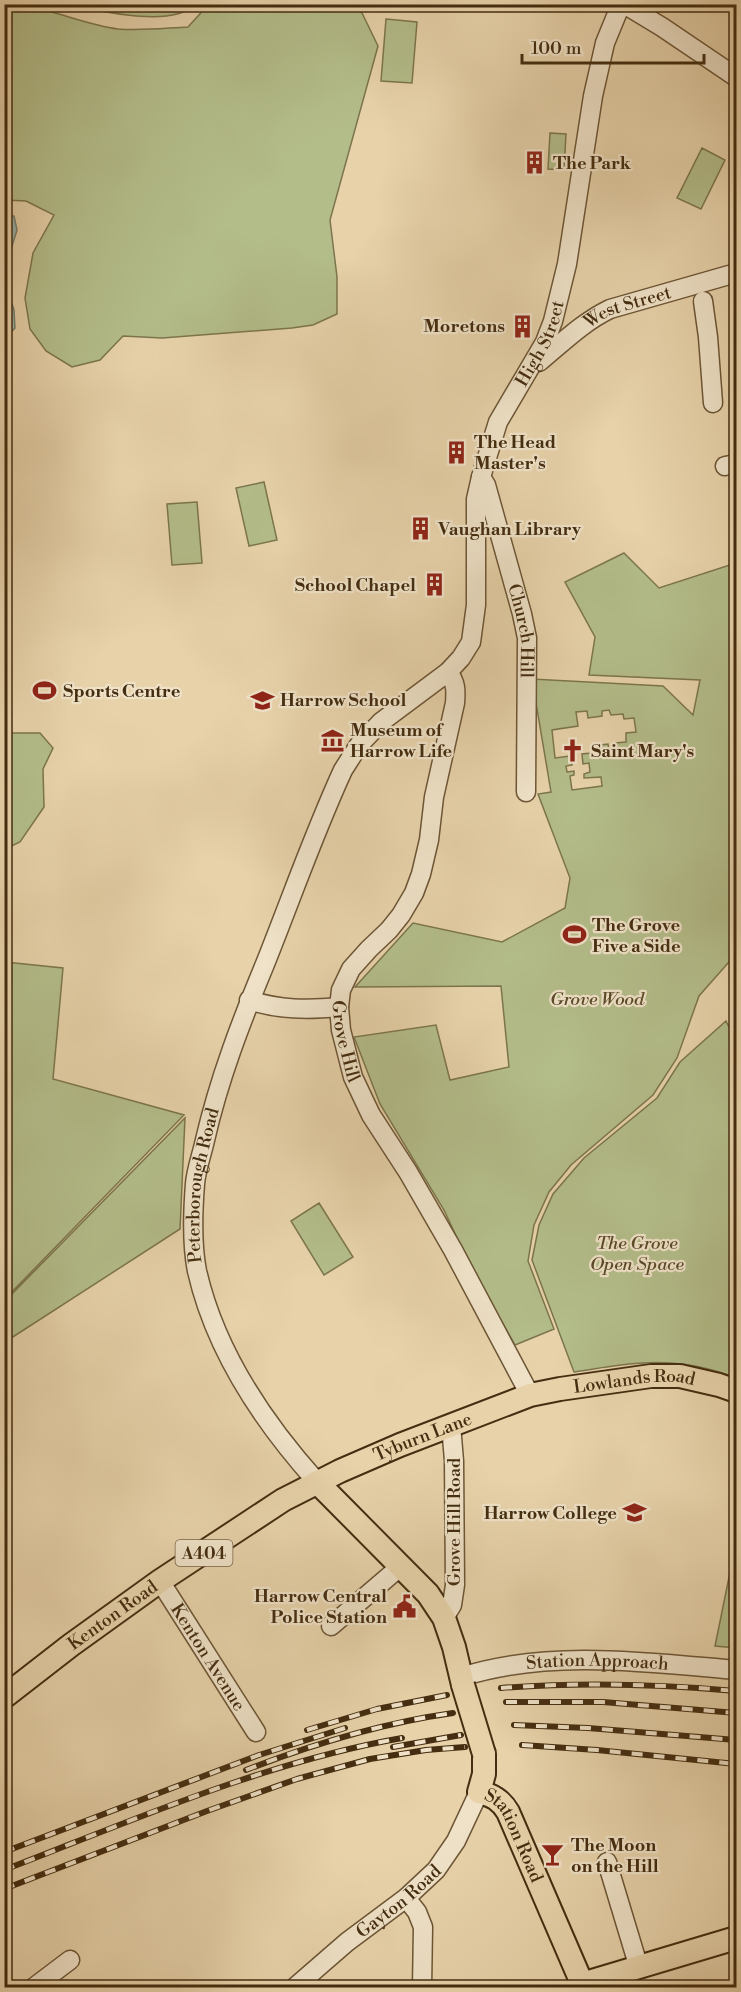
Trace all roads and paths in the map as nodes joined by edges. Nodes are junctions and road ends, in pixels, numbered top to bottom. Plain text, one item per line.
1 (622, 4) edge
2 (736, 77) edge
3 (736, 273) edge
4 (702, 292) junction
5 (532, 364) junction
6 (713, 403) dead end
7 (480, 477) junction
8 (448, 672) junction
9 (526, 792) dead end
10 (249, 1000) junction
11 (339, 1007) junction
12 (736, 1391) edge
13 (530, 1395) junction
14 (451, 1425) junction
15 (317, 1482) junction
16 (401, 1566) junction
17 (160, 1581) junction
18 (444, 1618) junction
19 (331, 1626) dead end
20 (736, 1670) edge
21 (462, 1681) junction
22 (4, 1697) edge
23 (256, 1732) dead end
24 (479, 1792) junction
25 (607, 1863) dead end
26 (406, 1898) junction
27 (736, 1938) edge
28 (70, 1960) dead end
29 (639, 1968) junction
30 (583, 1986) edge
31 (33, 1988) edge
32 (294, 1988) edge
33 (422, 1988) edge

1 - 2 street
1 - 5 street, High Street
3 - 4 street, West Street
4 - 5 street, West Street
4 - 6 street
5 - 7 street, High Street
7 - 8 street, High Street
7 - 9 street, Church Hill
8 - 10 street, Peterborough Road
8 - 11 street, Grove Hill
10 - 11 street
10 - 15 street, Peterborough Road
11 - 13 street, Grove Hill
12 - 13 main road, Lowlands Road / A404
13 - 14 main road, Tyburn Lane / A404
14 - 15 main road, Tyburn Lane / A404
14 - 18 street, Grove Hill Road
15 - 16 main road, Peterborough Road
15 - 17 main road, Kenton Road / A404
16 - 18 main road, Peterborough Road
16 - 19 street
17 - 22 main road, Kenton Road / A404
17 - 23 street, Kenton Avenue
18 - 21 main road, Peterborough Road
20 - 21 street, Station Approach
21 - 24 main road, Station Road, bridge
24 - 26 street, Gayton Road
24 - 30 main road, Station Road
25 - 29 street
26 - 32 street, Gayton Road
26 - 33 street
27 - 29 main road
28 - 31 street
29 - 30 main road

